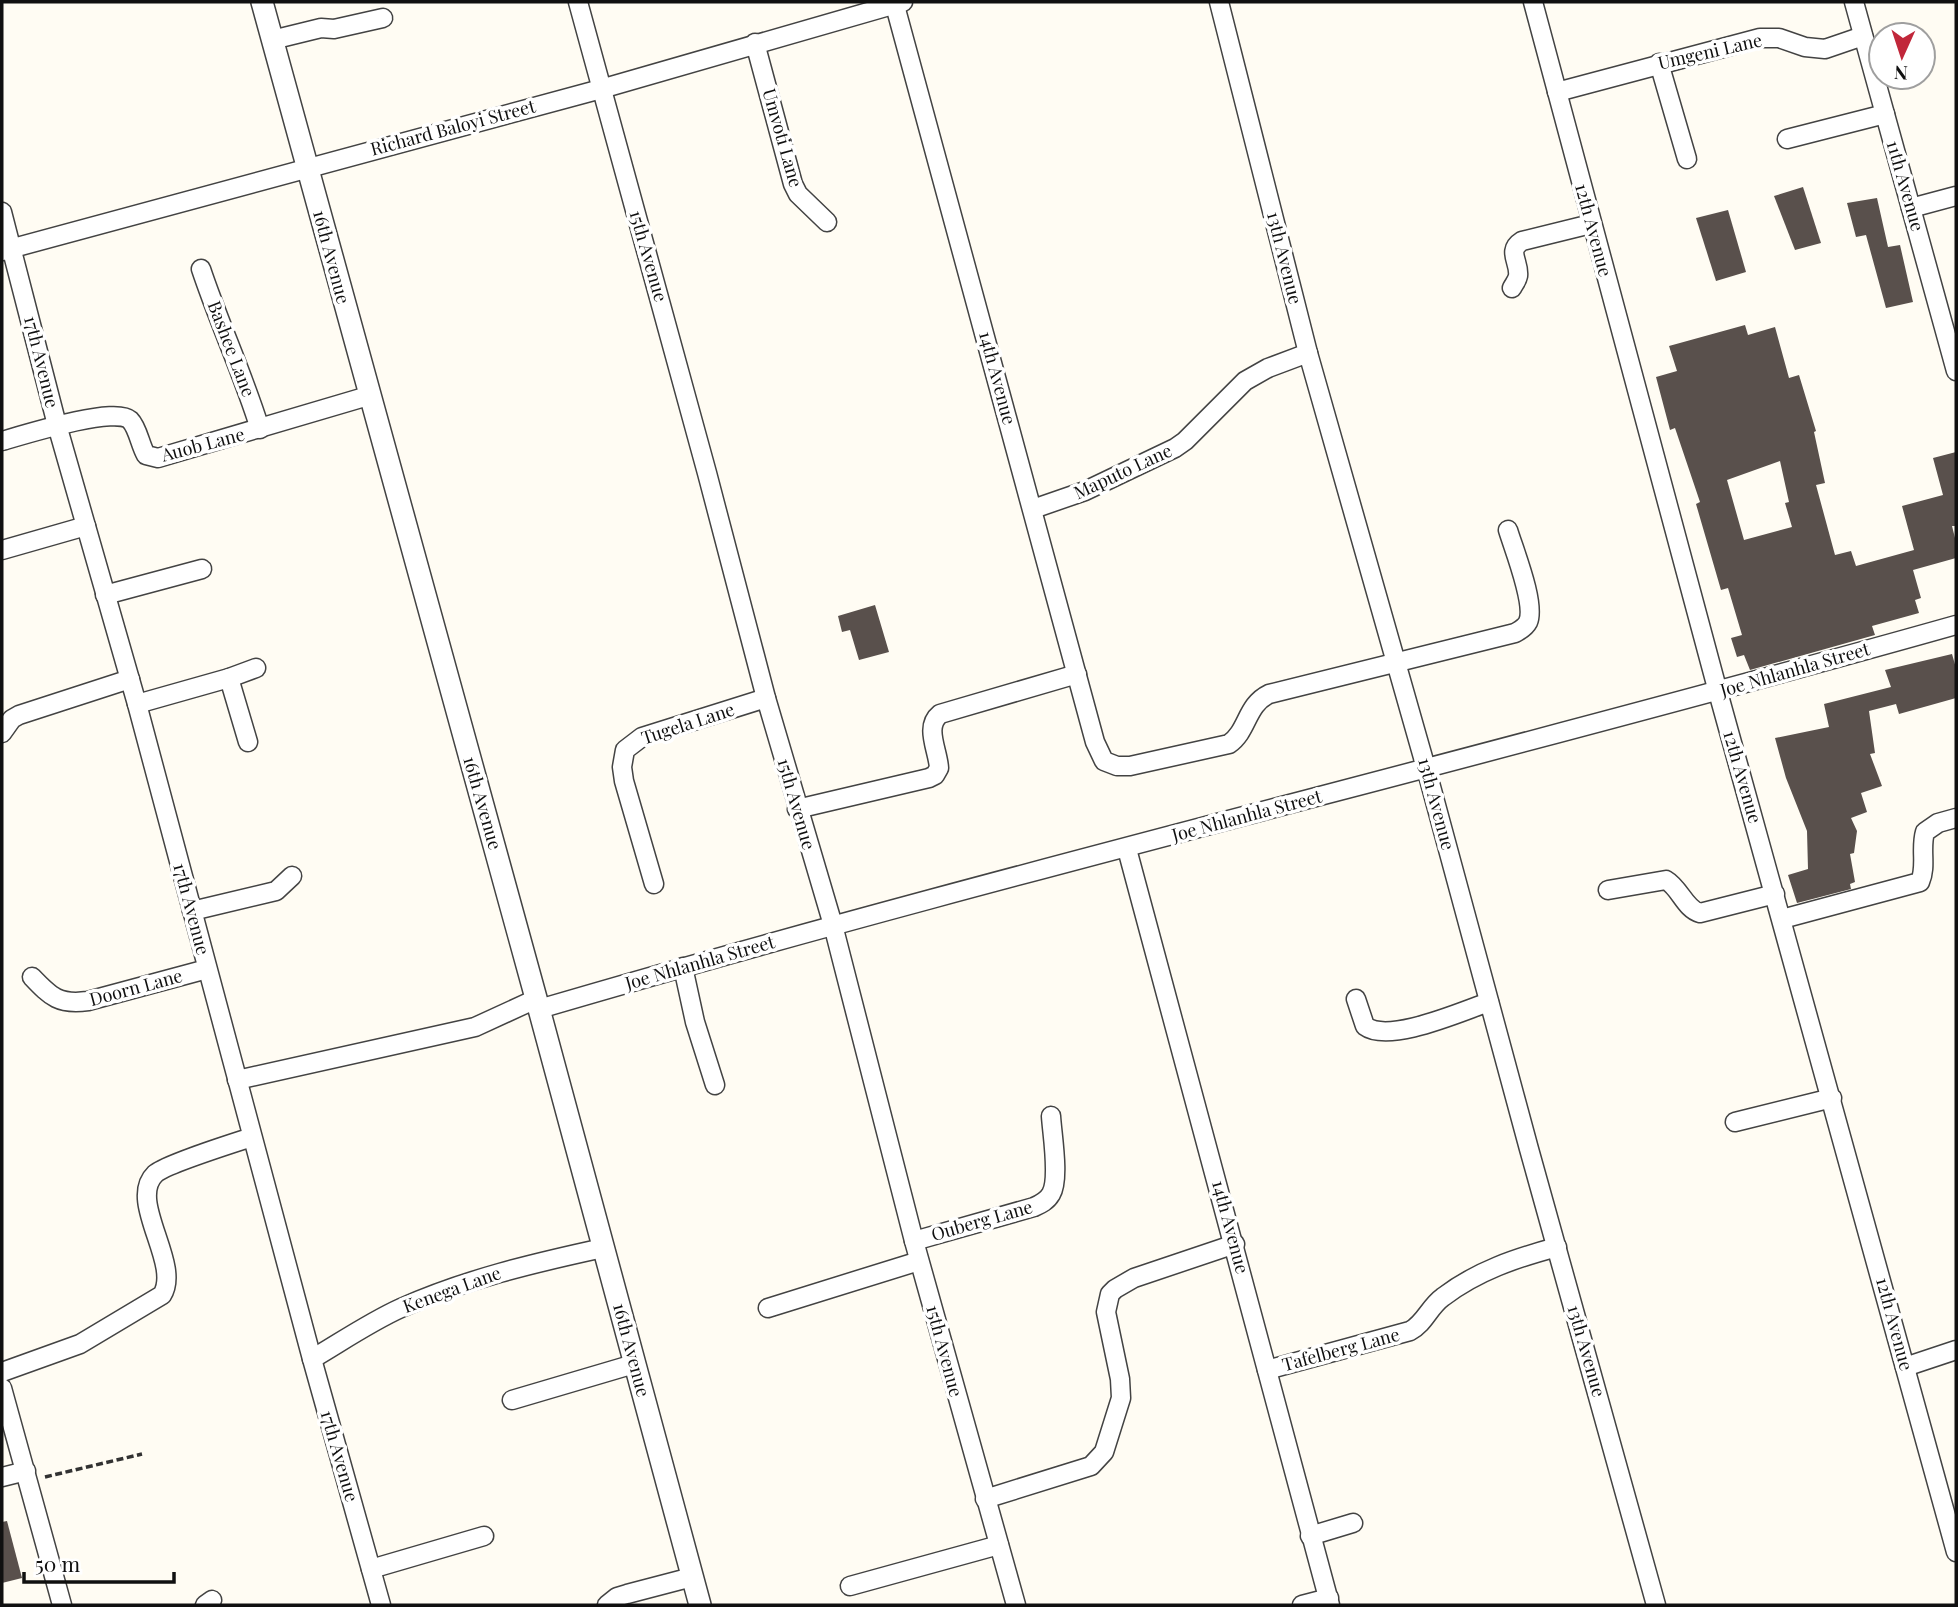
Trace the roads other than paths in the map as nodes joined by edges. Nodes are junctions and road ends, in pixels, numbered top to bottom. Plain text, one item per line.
1 (262, 2) edge
2 (578, 2) edge
3 (1219, 2) edge
4 (1533, 2) edge
5 (1854, 2) edge
6 (897, 3) edge
7 (383, 19) dead end
8 (1863, 36) junction
9 (272, 40) junction
10 (755, 43) junction
11 (1659, 63) junction
12 (601, 89) junction
13 (1557, 92) junction
14 (1885, 114) junction
15 (1787, 139) dead end
16 (1687, 159) dead end
17 (307, 167) junction
18 (1956, 196) edge
19 (1911, 208) junction
20 (2, 212) edge
21 (827, 222) dead end
22 (1591, 224) junction
23 (7, 249) edge
24 (201, 269) dead end
25 (1512, 288) dead end
26 (1308, 353) junction
27 (1956, 371) edge
28 (368, 396) junction
29 (57, 425) junction
30 (260, 429) junction
31 (2, 441) edge
32 (1033, 509) junction
33 (86, 526) junction
34 (1508, 530) dead end
35 (2, 550) edge
36 (202, 569) dead end
37 (105, 595) junction
38 (1956, 625) edge
39 (1395, 664) junction
40 (256, 668) dead end
41 (1077, 674) junction
42 (229, 678) junction
43 (130, 680) junction
44 (1718, 692) junction
45 (766, 698) junction
46 (137, 704) junction
47 (2, 733) edge
48 (248, 742) dead end
49 (1426, 768) junction
50 (797, 809) junction
51 (1956, 818) edge
52 (1127, 849) junction
53 (292, 876) dead end
54 (654, 884) dead end
55 (1608, 890) dead end
56 (1775, 894) junction
57 (192, 911) junction
58 (1782, 919) junction
59 (833, 925) junction
60 (683, 967) junction
61 (207, 969) junction
62 (32, 977) dead end
63 (1356, 999) dead end
64 (1489, 1002) junction
65 (538, 1004) junction
66 (237, 1080) junction
67 (715, 1085) dead end
68 (1832, 1098) junction
69 (1051, 1116) dead end
70 (1735, 1122) dead end
71 (252, 1137) junction
72 (914, 1241) junction
73 (1235, 1244) junction
74 (1557, 1247) junction
75 (603, 1248) junction
76 (919, 1261) junction
77 (768, 1308) dead end
78 (1956, 1350) edge
79 (312, 1359) junction
80 (634, 1364) junction
81 (1905, 1367) junction
82 (1267, 1370) junction
83 (2, 1372) edge
84 (2, 1388) edge
85 (512, 1400) dead end
86 (27, 1476) junction
87 (2, 1478) edge
88 (985, 1499) junction
89 (1353, 1523) dead end
90 (484, 1536) dead end
91 (1310, 1536) junction
92 (999, 1545) junction
93 (1956, 1552) edge
94 (371, 1569) junction
95 (692, 1577) junction
96 (850, 1586) dead end
97 (1329, 1602) edge
98 (62, 1605) edge
99 (381, 1605) edge
100 (607, 1605) edge
101 (699, 1605) edge
102 (1016, 1605) edge
103 (1302, 1605) edge
104 (1656, 1605) edge

1 - 9 street, 16th Avenue
2 - 12 street, 15th Avenue
3 - 26 street, 13th Avenue
4 - 13 street, 12th Avenue
5 - 8 street, 11th Avenue
6 - 10 street, Richard Baloyi Street
6 - 32 street, 14th Avenue
7 - 9 street
8 - 11 street, Umgeni Lane
8 - 14 street, 11th Avenue
9 - 17 street, 16th Avenue
10 - 12 street, Richard Baloyi Street
10 - 21 street, Umvoti Lane
11 - 13 street, Umgeni Lane
11 - 16 street
12 - 17 street, Richard Baloyi Street
12 - 45 street, 15th Avenue
13 - 22 street, 12th Avenue
14 - 15 street
14 - 19 street, 11th Avenue
17 - 23 street, Richard Baloyi Street
17 - 28 street, 16th Avenue
18 - 19 street
19 - 27 street, 11th Avenue
20 - 23 street, 17th Avenue
22 - 25 street
22 - 44 street, 12th Avenue
23 - 29 street, 17th Avenue
24 - 30 street, Bashee Lane
26 - 32 street, Maputo Lane
26 - 39 street, 13th Avenue
28 - 30 street, Auob Lane
28 - 65 street, 16th Avenue
29 - 30 street, Auob Lane
29 - 31 street
29 - 33 street, 17th Avenue
32 - 41 street, 14th Avenue
33 - 35 street
33 - 37 street, 17th Avenue
34 - 39 street
36 - 37 street
37 - 43 street, 17th Avenue
38 - 44 street, Joe Nhlanhla Street
39 - 41 street, 14th Avenue
39 - 49 street, 13th Avenue
40 - 42 street
41 - 50 street
42 - 46 street
42 - 48 street
43 - 46 street, 17th Avenue
43 - 47 street
44 - 49 street, Joe Nhlanhla Street
44 - 56 street, 12th Avenue
45 - 50 street, 15th Avenue
45 - 54 street, Tugela Lane
46 - 57 street, 17th Avenue
49 - 52 street, Joe Nhlanhla Street
49 - 64 street, 13th Avenue
50 - 59 street, 15th Avenue
51 - 58 street
52 - 59 street, Joe Nhlanhla Street
52 - 73 street, 14th Avenue
53 - 57 street
55 - 56 street
56 - 58 street, 12th Avenue
57 - 61 street, 17th Avenue
58 - 68 street, 12th Avenue
59 - 60 street, Joe Nhlanhla Street
59 - 72 street, 15th Avenue
60 - 65 street, Joe Nhlanhla Street
60 - 67 street
61 - 62 street, Doorn Lane
61 - 66 street, 17th Avenue
63 - 64 street
64 - 74 street, 13th Avenue
65 - 66 street, Joe Nhlanhla Street
65 - 75 street, 16th Avenue
66 - 71 street, 17th Avenue
68 - 70 street
68 - 81 street, 12th Avenue
69 - 72 street, Ouberg Lane
71 - 79 street, 17th Avenue
71 - 83 street
72 - 76 street, 15th Avenue
73 - 82 street, 14th Avenue
73 - 88 street
74 - 82 street, Tafelberg Lane
74 - 104 street, 13th Avenue
75 - 79 street, Kenega Lane
75 - 80 street, 16th Avenue
76 - 77 street
76 - 88 street, 15th Avenue
78 - 81 street
79 - 94 street, 17th Avenue
80 - 85 street
80 - 95 street, 16th Avenue
81 - 93 street, 12th Avenue
82 - 91 street, 14th Avenue
84 - 86 street
86 - 87 street
86 - 98 street
88 - 92 street, 15th Avenue
89 - 91 street
90 - 94 street
91 - 97 street, 14th Avenue
92 - 96 street
92 - 102 street, 15th Avenue
94 - 99 street, 17th Avenue
95 - 100 street
95 - 101 street, 16th Avenue
97 - 103 street

